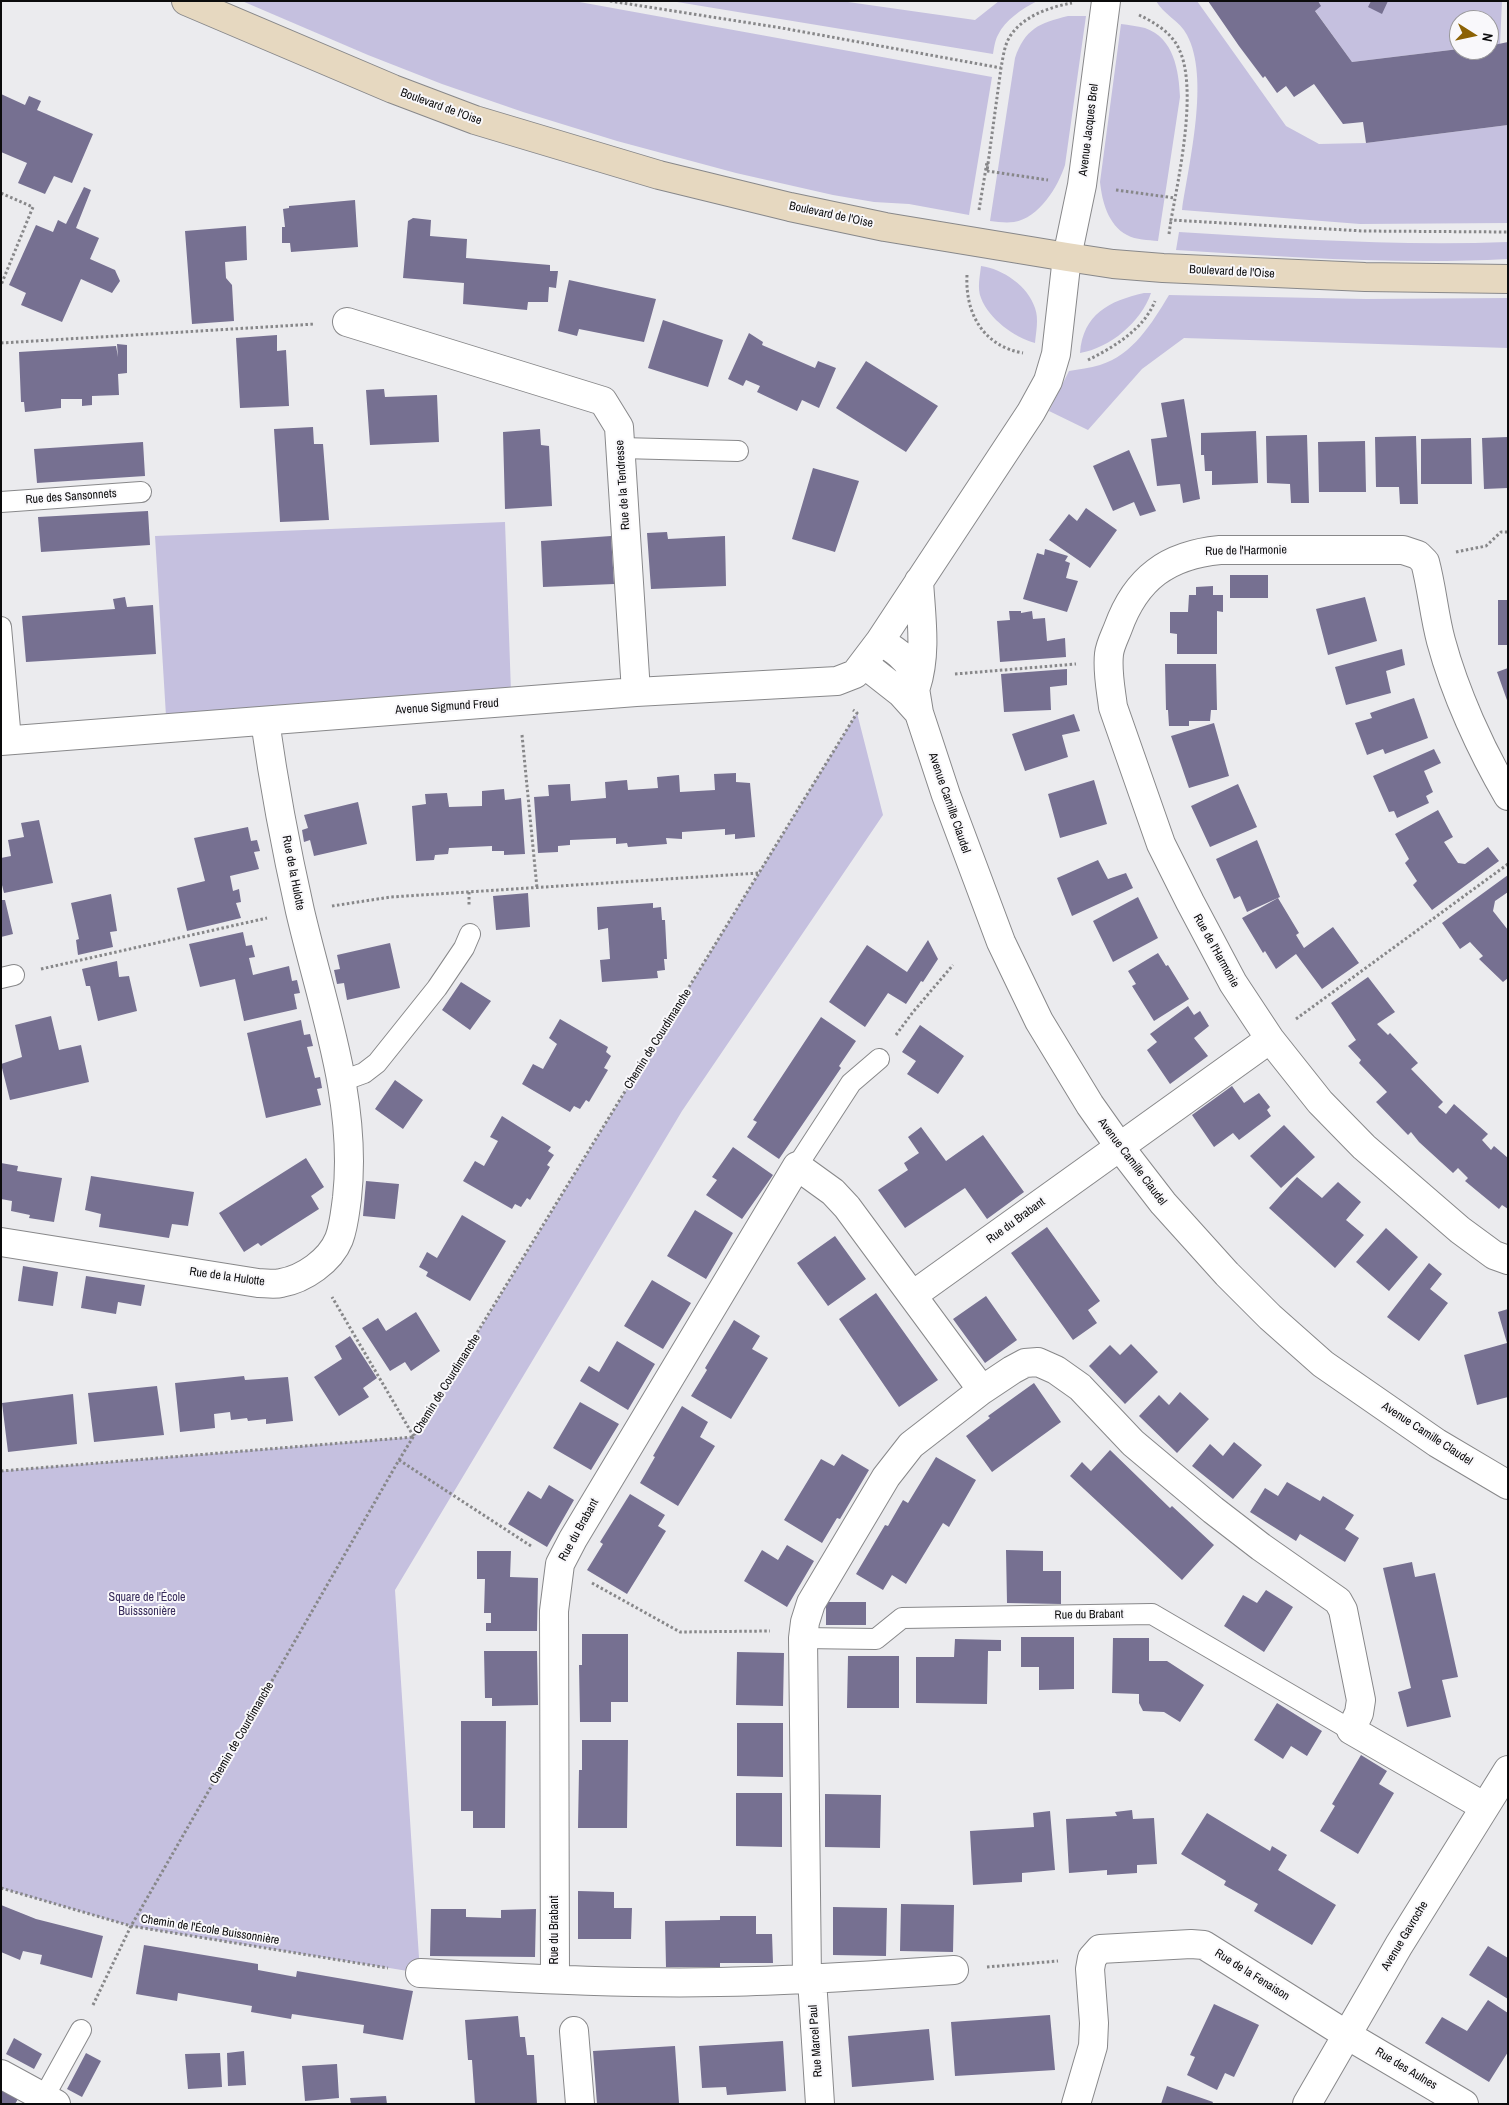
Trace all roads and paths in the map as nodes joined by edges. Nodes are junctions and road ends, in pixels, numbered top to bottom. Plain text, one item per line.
1 (186, 1) edge
2 (1106, 1) edge
3 (1, 193) edge
4 (1067, 257) junction
5 (1508, 279) edge
6 (1, 285) edge
7 (347, 322) joint
8 (1, 343) edge
9 (621, 448) junction
10 (738, 451) dead end
11 (141, 492) dead end
12 (1, 502) edge
13 (1508, 532) edge
14 (1421, 558) junction
15 (919, 581) junction
16 (1, 627) edge
17 (874, 650) junction
18 (1108, 662) junction
19 (955, 674) dead end
20 (837, 681) junction
21 (636, 692) junction
22 (917, 701) junction
23 (519, 702) junction
24 (265, 721) junction
25 (6, 740) edge
26 (1508, 796) edge
27 (1508, 864) edge
28 (760, 873) junction
29 (537, 888) junction
30 (300, 910) junction
31 (470, 934) dead end
32 (953, 965) dead end
33 (8, 977) edge
34 (1270, 1039) junction
35 (879, 1059) joint
36 (342, 1081) junction
37 (1119, 1146) junction
38 (797, 1166) junction
39 (1, 1242) edge
40 (1508, 1260) edge
41 (315, 1267) junction
42 (912, 1294) junction
43 (982, 1390) junction
44 (414, 1437) junction
45 (1, 1471) edge
46 (1508, 1485) edge
47 (803, 1638) junction
48 (1351, 1730) junction
49 (1508, 1770) edge
50 (1485, 1807) junction
51 (1, 1888) edge
52 (131, 1926) junction
53 (1092, 1958) junction
54 (954, 1970) joint
55 (420, 1973) joint
56 (555, 1979) junction
57 (809, 1979) junction
58 (81, 2030) joint
59 (574, 2031) dead end
60 (1347, 2034) junction
61 (1, 2074) edge
62 (47, 2102) edge
63 (580, 2104) edge
64 (820, 2104) edge
65 (1076, 2104) edge
66 (1307, 2104) edge
67 (1464, 2104) edge

1 - 4 main road, Boulevard de l'Oise
2 - 4 street, Avenue Jacques Brel
3 - 6 path
4 - 5 main road, Boulevard de l'Oise
4 - 15 street
7 - 8 path
7 - 9 street, Rue de la Tendresse
9 - 10 lane
9 - 21 street, Rue de la Tendresse
11 - 12 lane, Rue des Sansonnets
13 - 14 path
14 - 18 street, Rue de l'Harmonie
14 - 26 street
15 - 17 street
15 - 22 street
16 - 25 lane
17 - 20 street, Avenue Sigmund Freud
17 - 22 street
18 - 19 path
18 - 34 street, Rue de l'Harmonie
20 - 21 street, Avenue Sigmund Freud
20 - 28 path, Chemin de Courdimanche
21 - 23 street, Avenue Sigmund Freud
22 - 37 street, Avenue Camille Claudel
23 - 24 street, Avenue Sigmund Freud
23 - 29 path
24 - 25 street, Avenue Sigmund Freud
24 - 30 street, Rue de la Hulotte
27 - 34 path
28 - 29 path
28 - 44 path, Chemin de Courdimanche
29 - 30 path
30 - 33 path
30 - 36 street, Rue de la Hulotte
31 - 36 lane
32 - 35 path
34 - 37 street
34 - 40 street, Rue de l'Harmonie
35 - 38 lane, Rue du Brabant
36 - 41 street, Rue de la Hulotte
37 - 42 street, Rue du Brabant
37 - 46 street, Avenue Camille Claudel
38 - 42 street
38 - 56 street, Rue du Brabant
39 - 41 street, Rue de la Hulotte
41 - 44 path
42 - 43 street
43 - 47 street
43 - 48 street
44 - 45 path
44 - 52 path, Chemin de Courdimanche
47 - 48 lane, Rue du Brabant
47 - 57 street
48 - 50 street, Rue du Brabant
49 - 50 street, Avenue Gavroche
50 - 60 street, Avenue Gavroche
51 - 52 path, Chemin de l'École Buissonnière
52 - 55 path, Chemin de l'École Buissonnière
52 - 58 path, Chemin de Courdimanche
53 - 54 path
53 - 60 street, Rue de la Fenaison
53 - 65 street
54 - 57 street, Rue du Brabant
55 - 56 street, Rue du Brabant
56 - 57 street, Rue du Brabant
57 - 64 street, Rue Marcel Paul
58 - 62 lane
59 - 63 street
60 - 66 street, Avenue Gavroche
60 - 67 street, Rue des Aulnes
61 - 62 street

